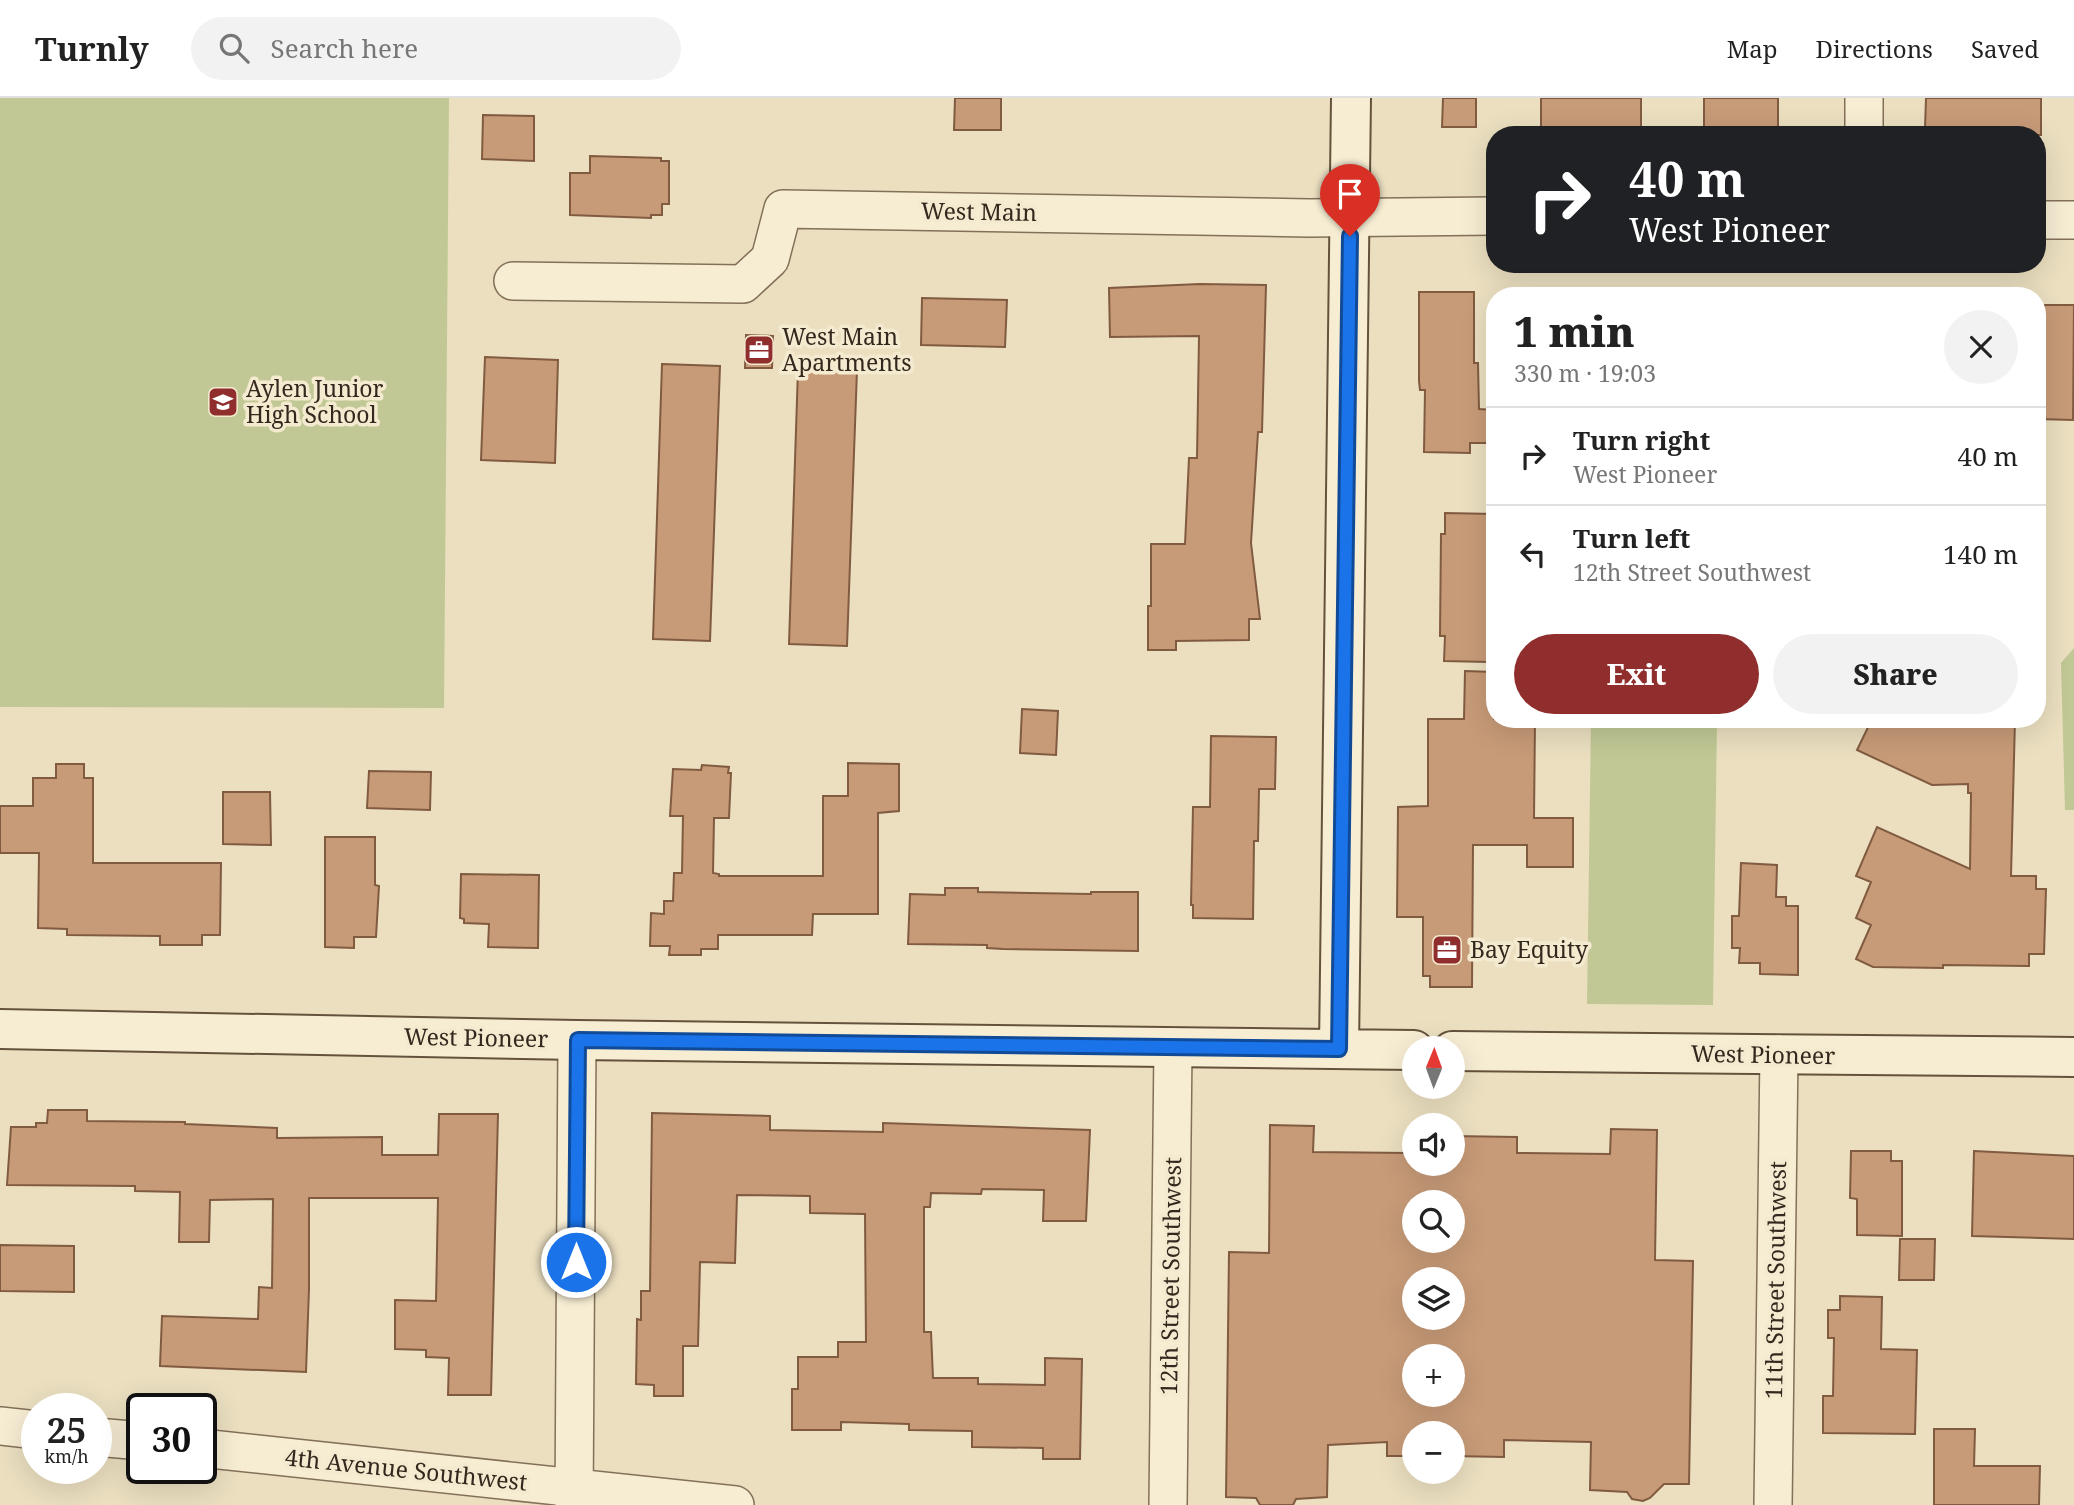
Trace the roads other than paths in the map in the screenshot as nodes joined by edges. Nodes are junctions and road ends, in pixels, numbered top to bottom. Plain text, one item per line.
1 (1352, 98) edge
2 (1864, 98) edge
3 (1864, 126) edge
4 (1351, 216) junction
5 (1486, 216) edge
6 (2046, 220) edge
7 (2074, 220) edge
8 (513, 281) dead end
9 (0, 1029) edge
10 (578, 1040) junction
11 (1173, 1047) junction
12 (1339, 1049) junction
13 (1402, 1050) edge
14 (1465, 1051) edge
15 (1779, 1055) junction
16 (2074, 1057) edge
17 (0, 1426) edge
18 (21, 1428) edge
19 (217, 1450) edge
20 (574, 1496) edge
21 (735, 1505) edge
22 (1168, 1505) edge
23 (1773, 1505) edge

1 - 4 main road
2 - 3 street
4 - 5 street, West Main
4 - 8 street, West Main
4 - 12 main road
6 - 7 street
9 - 10 main road, West Pioneer
10 - 11 main road, West Pioneer
10 - 20 street
11 - 12 main road, West Pioneer
11 - 22 street, 12th Street Southwest
12 - 13 main road, West Pioneer
14 - 15 main road, West Pioneer
15 - 16 main road, West Pioneer
15 - 23 street, 11th Street Southwest
17 - 18 street
19 - 20 street, 4th Avenue Southwest
20 - 21 street, 4th Avenue Southwest

